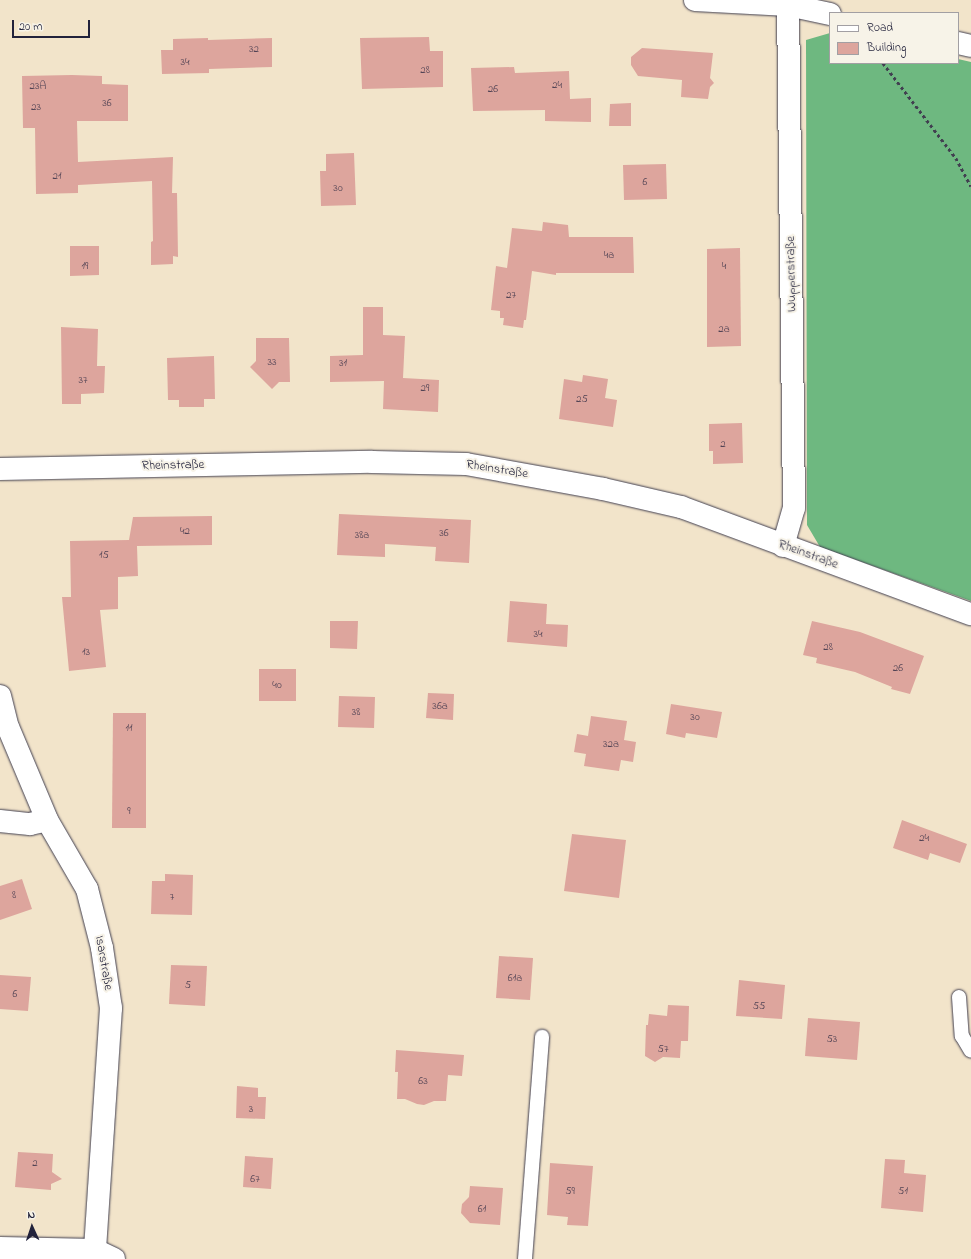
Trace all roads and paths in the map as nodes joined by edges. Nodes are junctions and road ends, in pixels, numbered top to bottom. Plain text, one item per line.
1 (695, 0) edge
2 (788, 2) edge
3 (829, 14) edge
4 (959, 43) edge
5 (971, 46) edge
6 (884, 64) edge
7 (971, 186) edge
8 (0, 469) edge
9 (782, 546) junction
10 (971, 614) edge
11 (0, 696) edge
12 (47, 820) junction
13 (0, 821) edge
14 (959, 997) dead end
15 (542, 1038) dead end
16 (971, 1051) edge
17 (0, 1248) edge
18 (105, 1255) edge
19 (525, 1259) edge

1 - 2 street
2 - 3 street
2 - 9 street, Wupperstraße
4 - 5 street
6 - 7 path
8 - 9 street, Rheinstraße
9 - 10 street, Rheinstraße
11 - 12 street, Isarstraße
12 - 13 street
12 - 18 street, Isarstraße
14 - 16 lane
15 - 19 lane
17 - 18 street

